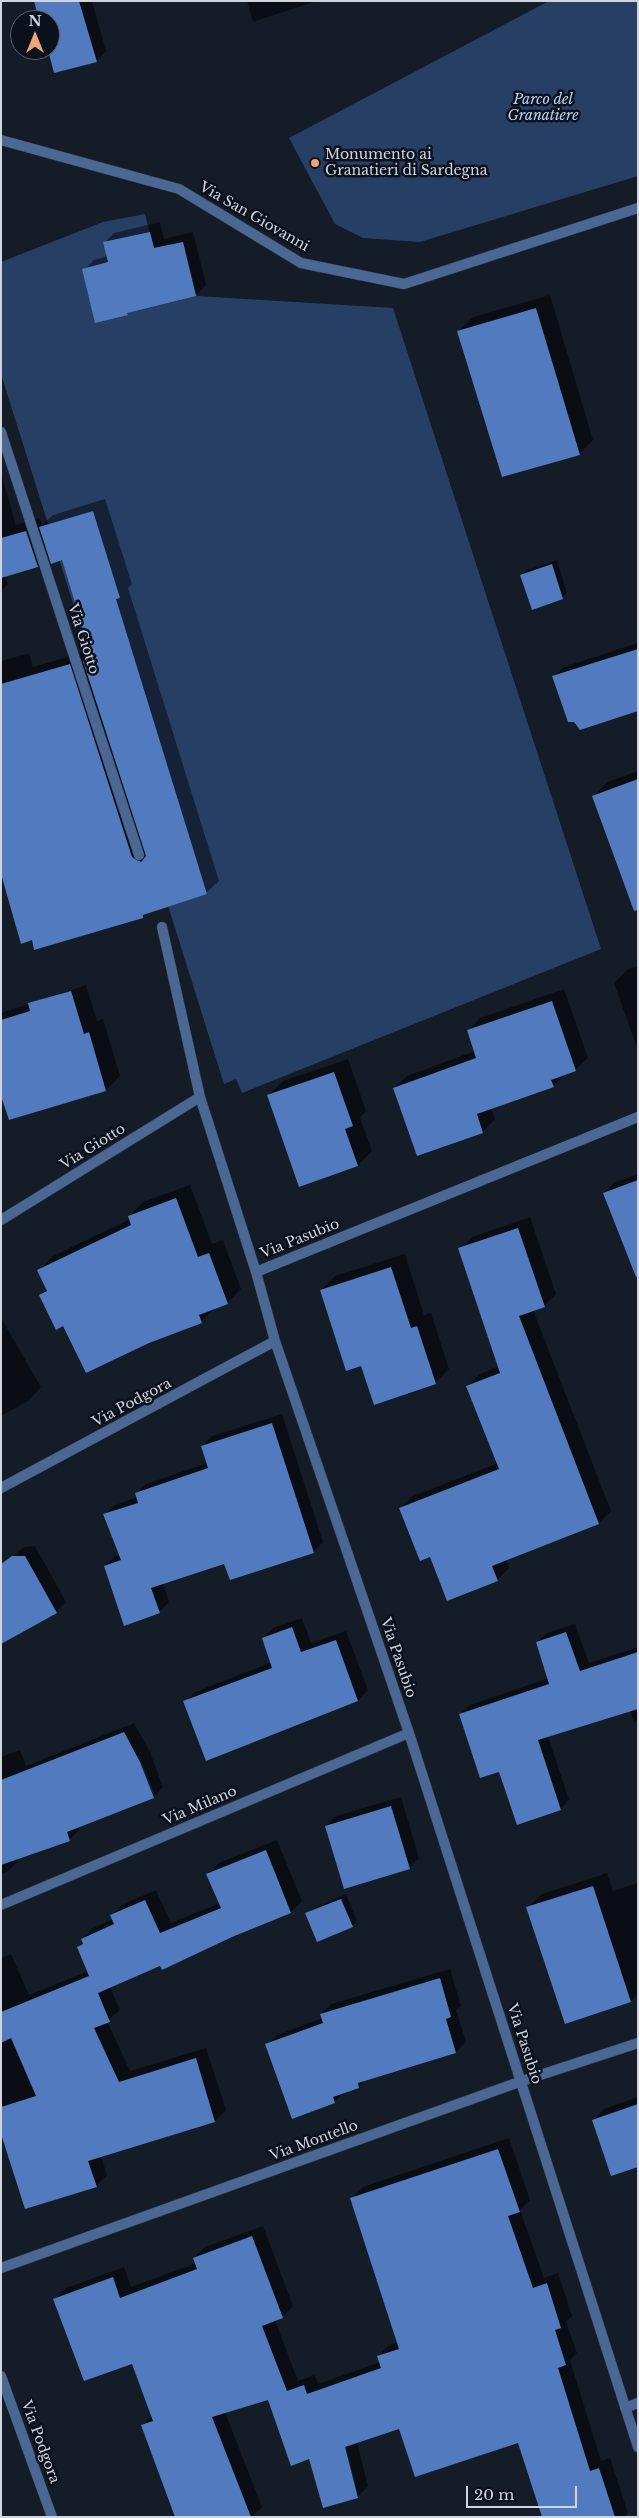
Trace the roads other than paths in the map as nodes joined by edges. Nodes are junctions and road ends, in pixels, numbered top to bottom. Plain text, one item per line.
1 (1, 140) edge
2 (638, 208) edge
3 (1, 432) edge
4 (139, 855) dead end
5 (162, 927) dead end
6 (200, 1098) junction
7 (638, 1117) edge
8 (1, 1220) edge
9 (256, 1272) junction
10 (275, 1341) junction
11 (1, 1488) edge
12 (409, 1733) junction
13 (1, 1905) edge
14 (638, 2043) edge
15 (522, 2081) junction
16 (1, 2268) edge
17 (1, 2376) edge
18 (638, 2403) edge
19 (625, 2408) junction
20 (638, 2448) edge
21 (52, 2517) edge

1 - 2 street, Via San Giovanni
3 - 4 street, Via Giotto
5 - 6 street
6 - 8 street, Via Giotto
6 - 9 street
7 - 9 street, Via Pasubio
9 - 10 street, Via Pasubio
10 - 11 street, Via Podgora
10 - 12 street, Via Pasubio
12 - 13 street, Via Milano
12 - 15 street, Via Pasubio
14 - 15 street, Via Montello
15 - 16 street, Via Montello
15 - 19 street, Via Pasubio
17 - 21 street, Via Podgora
18 - 19 street
19 - 20 street, Via Pasubio

